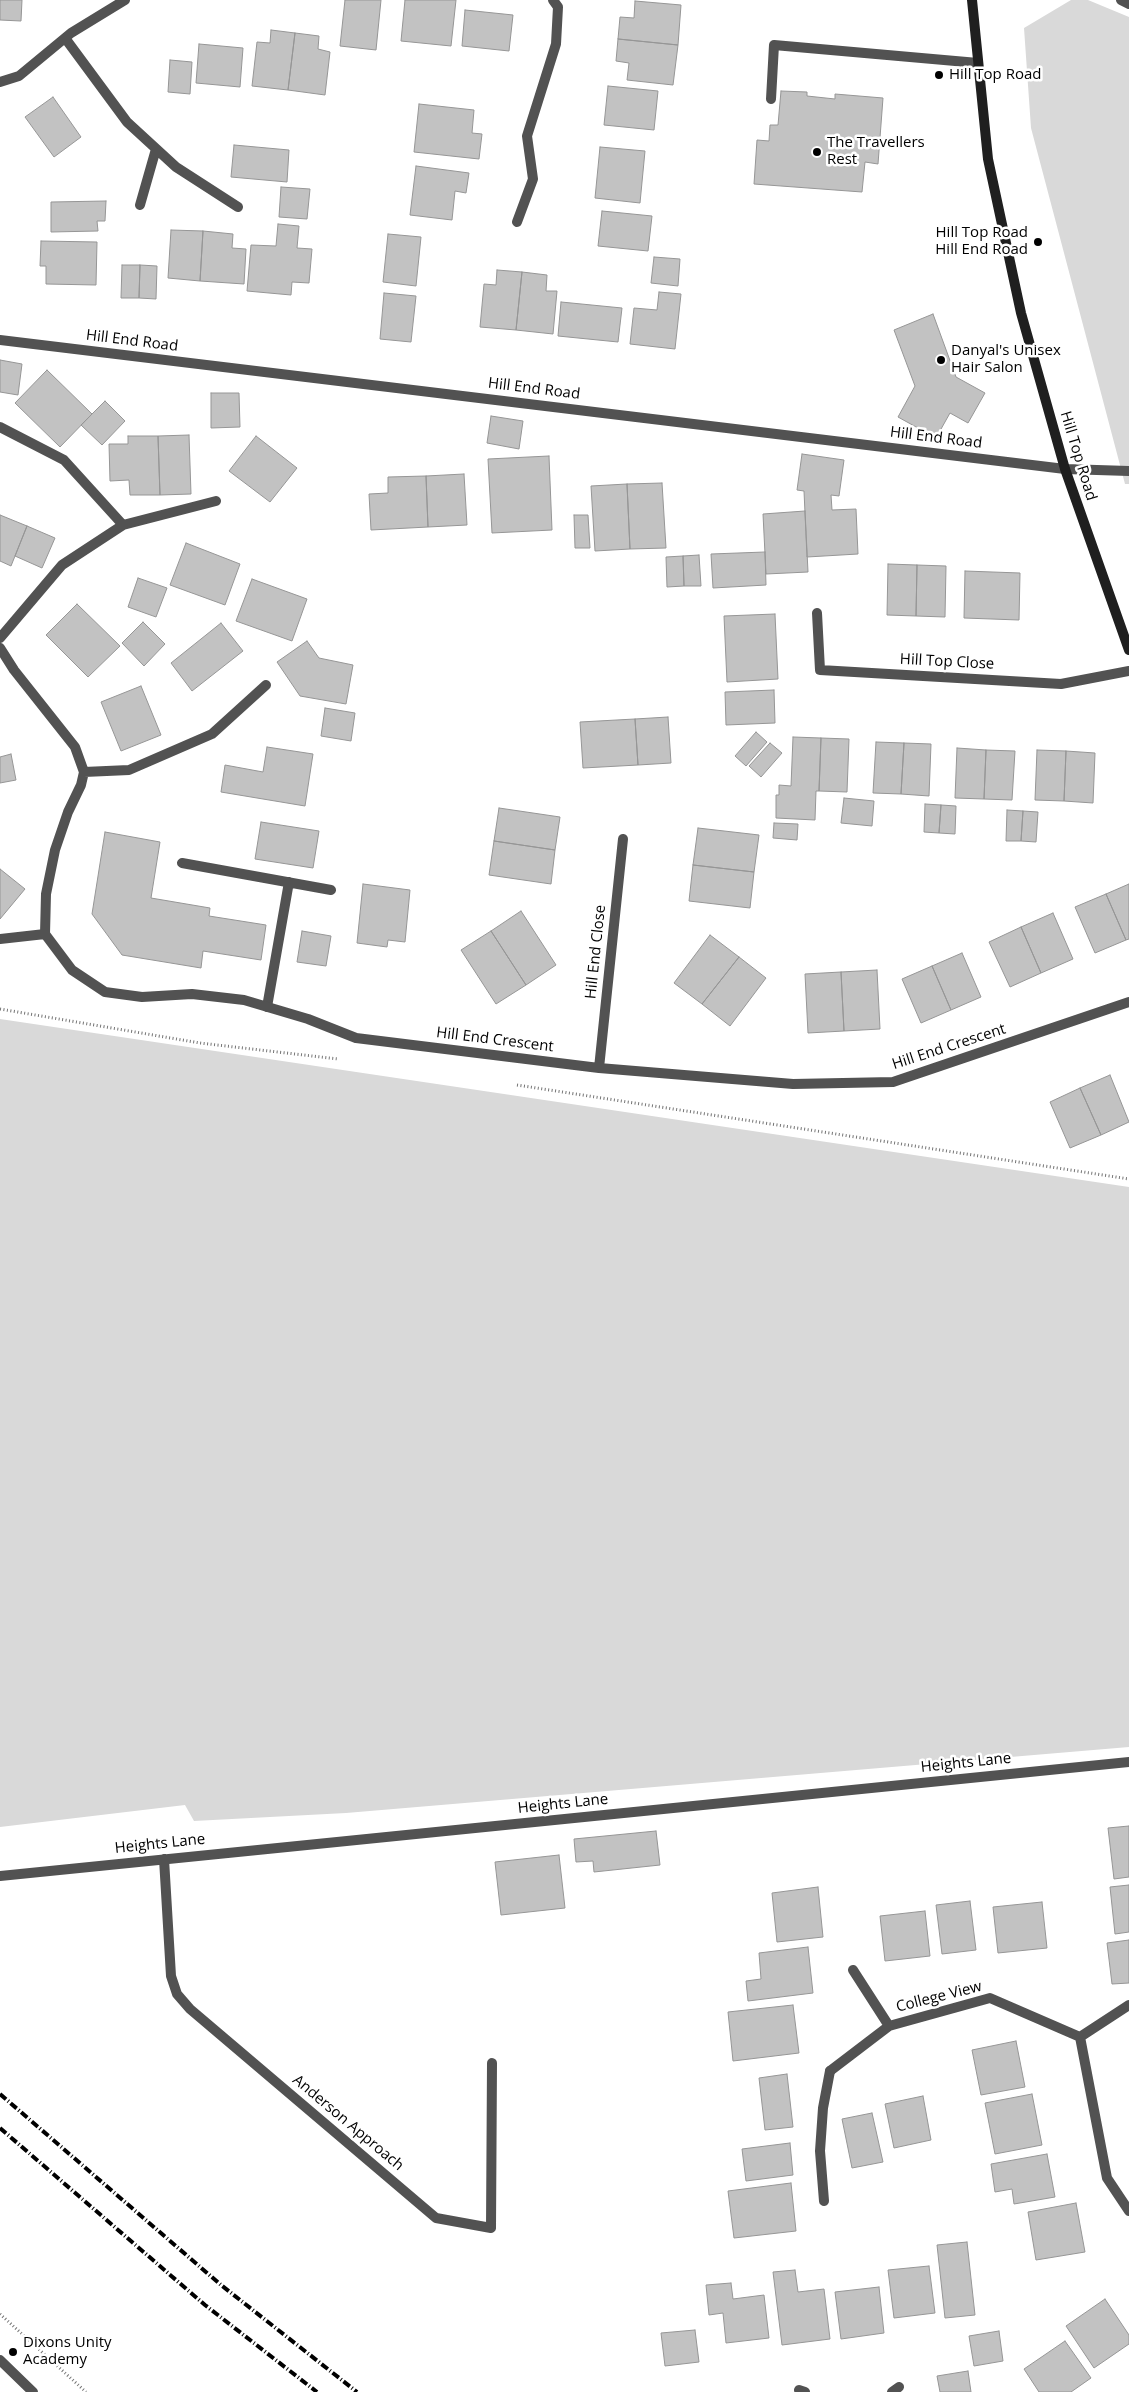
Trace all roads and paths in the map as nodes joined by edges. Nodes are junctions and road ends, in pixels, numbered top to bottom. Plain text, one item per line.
1 (125, 0) edge
2 (553, 0) edge
3 (972, 0) edge
4 (1121, 0) edge
5 (1129, 4) edge
6 (65, 38) junction
7 (978, 63) junction
8 (0, 82) edge
9 (771, 99) dead end
10 (156, 149) junction
11 (140, 205) dead end
12 (238, 207) dead end
13 (517, 222) dead end
14 (0, 340) edge
15 (0, 427) edge
16 (1065, 468) junction
17 (1129, 471) edge
18 (216, 502) dead end
19 (123, 525) junction
20 (817, 613) dead end
21 (0, 638) edge
22 (0, 648) edge
23 (1129, 650) edge
24 (1129, 671) edge
25 (266, 685) dead end
26 (84, 772) junction
27 (623, 839) dead end
28 (182, 863) dead end
29 (289, 882) junction
30 (331, 890) dead end
31 (44, 934) junction
32 (0, 939) edge
33 (1129, 1002) edge
34 (267, 1007) junction
35 (0, 1009) edge
36 (346, 1060) dead end
37 (599, 1068) junction
38 (512, 1085) dead end
39 (1129, 1179) edge
40 (1129, 1762) edge
41 (164, 1859) junction
42 (0, 1876) edge
43 (853, 1970) dead end
44 (1129, 2005) edge
45 (889, 2026) junction
46 (1080, 2037) junction
47 (492, 2063) dead end
48 (824, 2201) dead end
49 (1129, 2211) edge
50 (0, 2314) edge
51 (0, 2360) edge
52 (33, 2392) edge
53 (86, 2392) edge

1 - 6 street
2 - 13 street
3 - 7 street, Hill Top Road
4 - 5 street
6 - 8 street
6 - 10 street
7 - 9 street
7 - 16 street, Hill Top Road
10 - 11 street
10 - 12 street
14 - 16 street, Hill End Road
15 - 19 street
16 - 17 street, Hill End Road
16 - 23 street, Hill Top Road
18 - 19 street
19 - 21 street
20 - 24 street, Hill Top Close
22 - 26 street
25 - 26 street
26 - 31 street
27 - 37 street, Hill End Close
28 - 29 street
29 - 30 street
29 - 34 street
31 - 32 street
31 - 34 street, Hill End Crescent
33 - 37 street, Hill End Crescent
34 - 37 street, Hill End Crescent
35 - 36 path
38 - 39 path
40 - 41 street, Heights Lane
41 - 42 street, Heights Lane
41 - 47 street, Anderson Approach
43 - 45 street, College View
44 - 46 street
45 - 46 street, College View
45 - 48 street, College View
46 - 49 street
50 - 53 path
51 - 52 street

